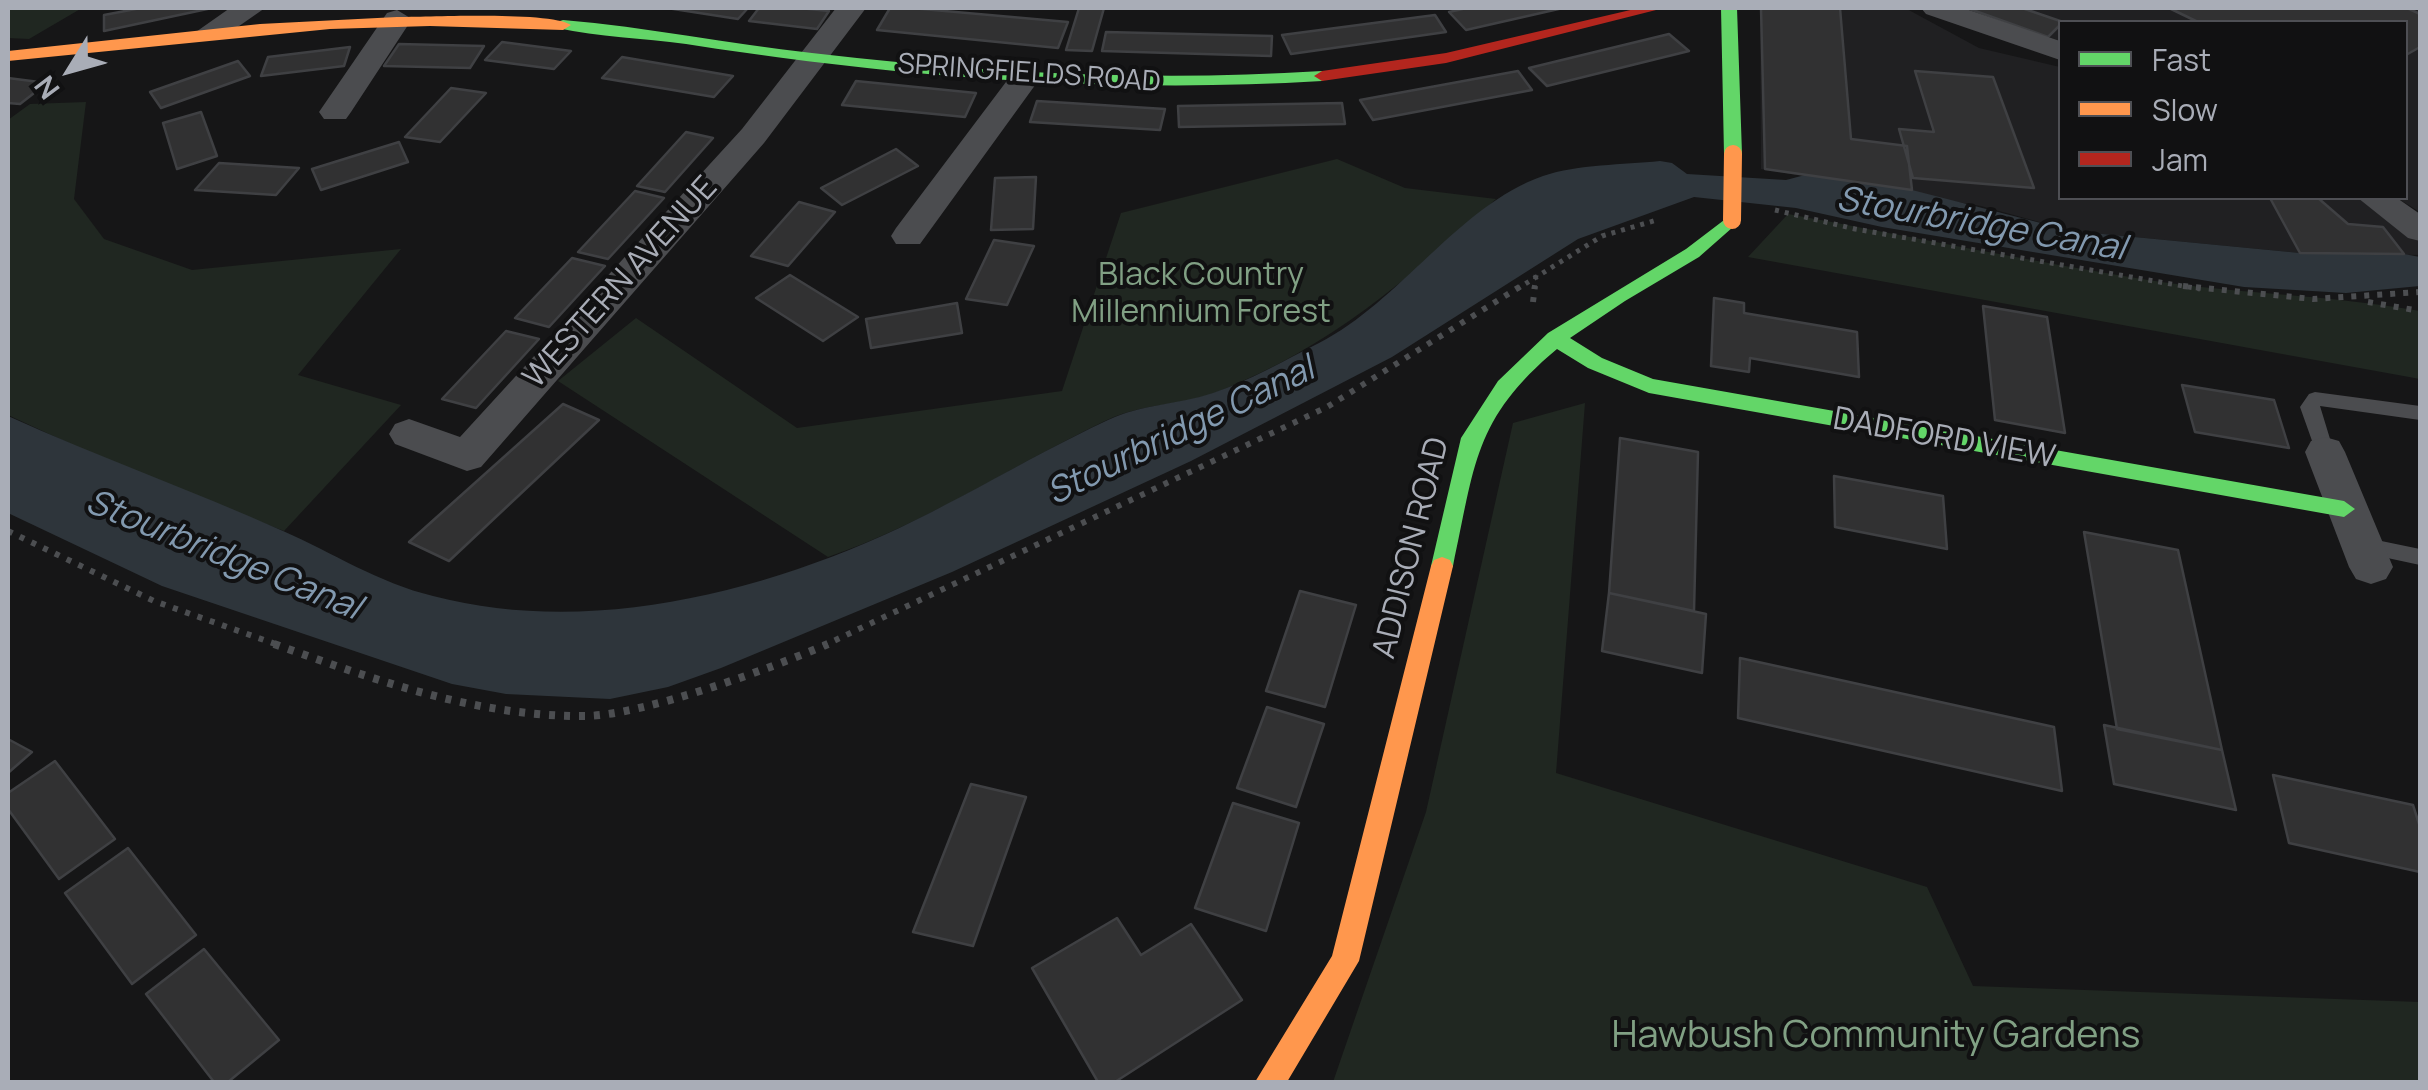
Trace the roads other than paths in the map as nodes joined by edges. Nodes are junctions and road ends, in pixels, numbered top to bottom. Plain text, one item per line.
1 (250, 8) edge
2 (851, 8) edge
3 (1656, 8) edge
4 (1729, 8) edge
5 (1936, 8) edge
6 (396, 19) junction
7 (208, 34) junction
8 (2058, 50) edge
9 (8, 56) edge
10 (811, 58) junction
11 (1026, 77) junction
12 (335, 112) dead end
13 (2378, 200) edge
14 (2420, 230) edge
15 (908, 236) dead end
16 (1555, 338) junction
17 (2420, 413) edge
18 (409, 434) dead end
19 (2325, 452) joint
20 (2358, 540) junction
21 (2420, 558) edge
22 (1270, 1082) edge

1 - 7 street
2 - 10 street
3 - 11 street, SPRINGFIELDS ROAD
4 - 16 street, ADDISON ROAD, bridge
5 - 8 street
6 - 7 street, SPRINGFIELDS ROAD
6 - 10 street, SPRINGFIELDS ROAD
6 - 12 street
7 - 9 street, SPRINGFIELDS ROAD
10 - 11 street, SPRINGFIELDS ROAD
10 - 18 street, WESTERN AVENUE
11 - 15 street
13 - 14 street
16 - 20 street, DADFORD VIEW
16 - 22 street, ADDISON ROAD
17 - 19 lane
19 - 20 street
20 - 21 lane

